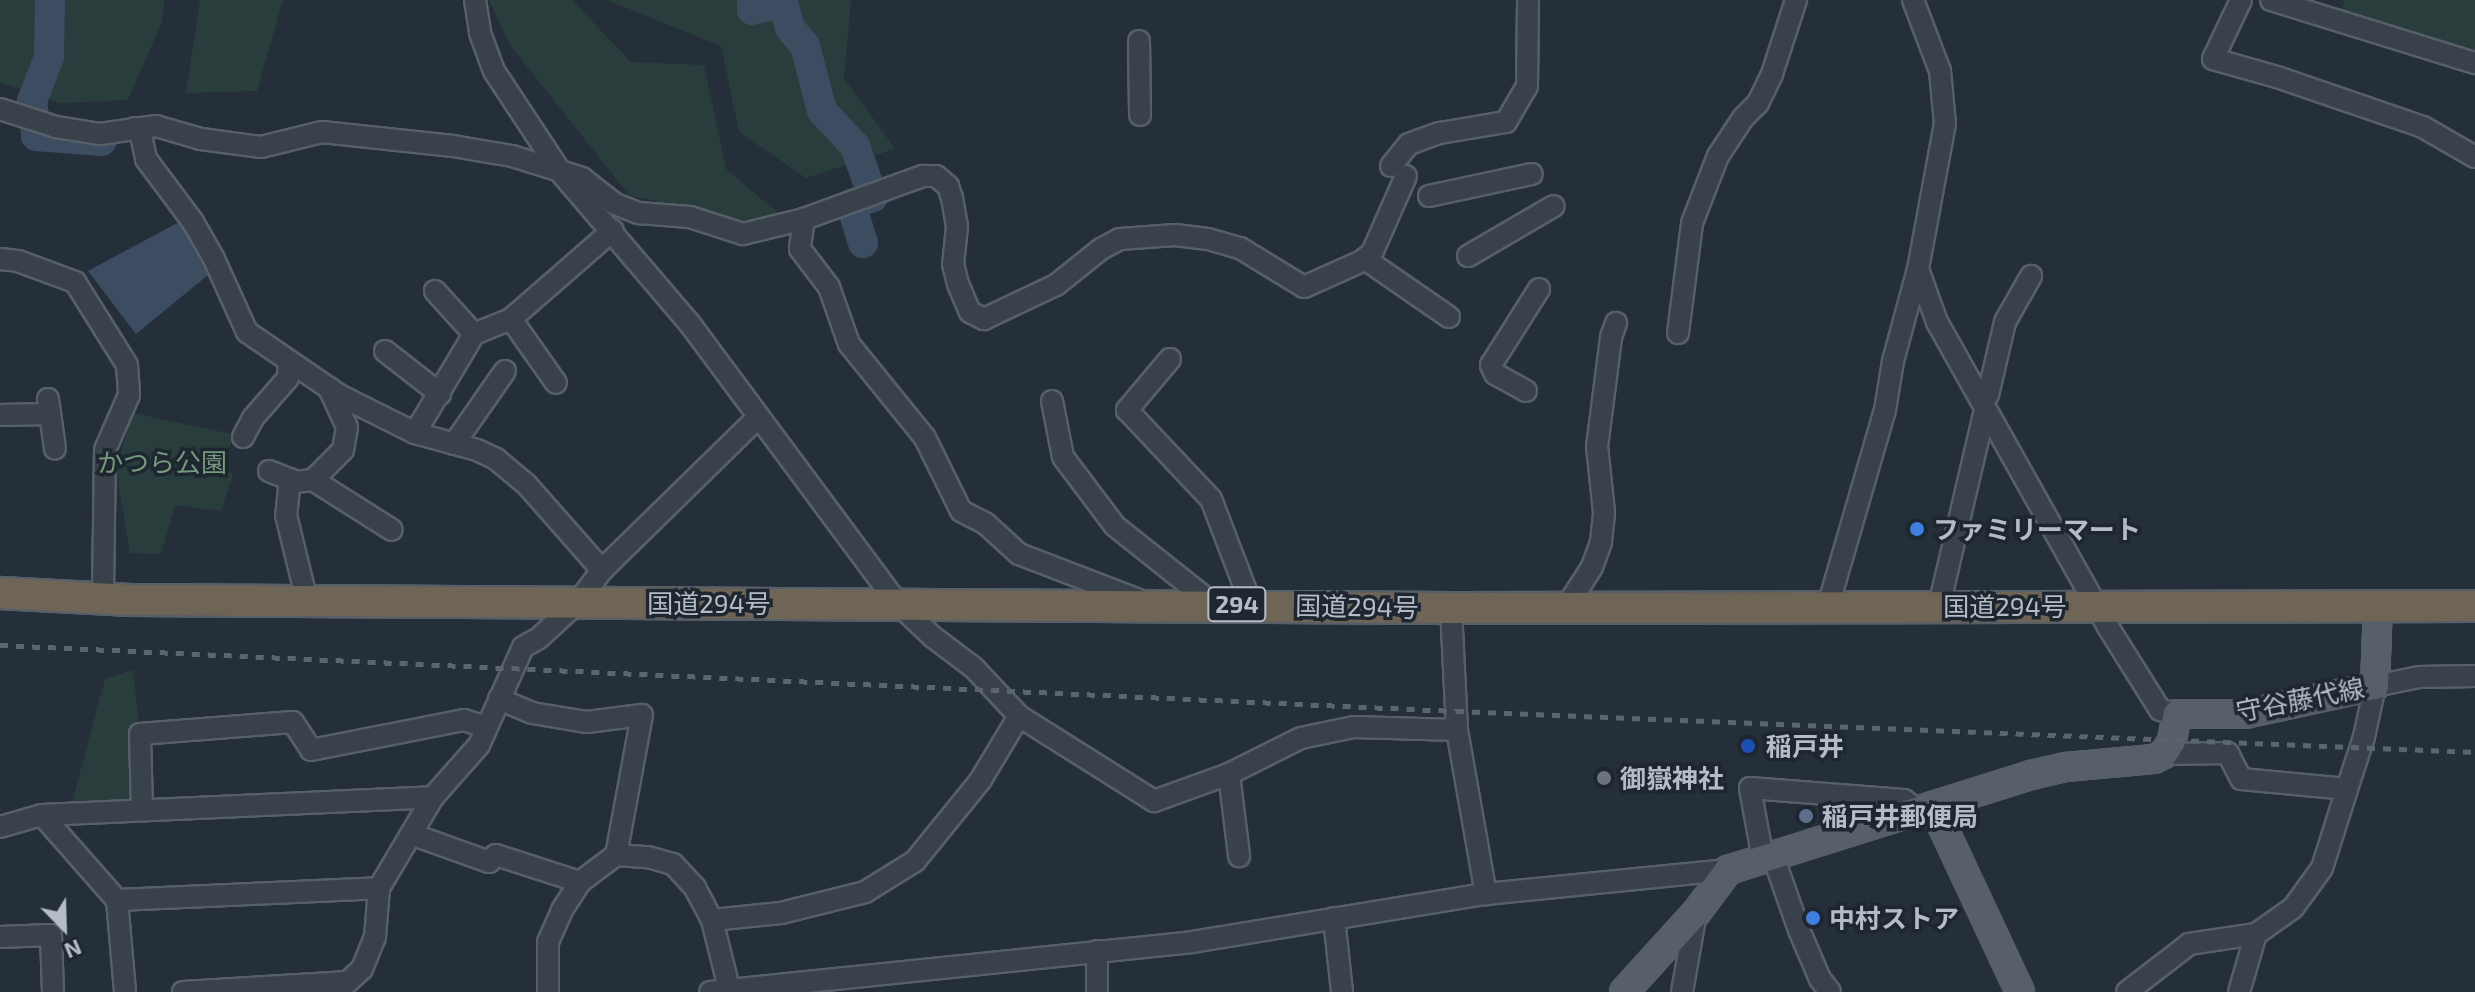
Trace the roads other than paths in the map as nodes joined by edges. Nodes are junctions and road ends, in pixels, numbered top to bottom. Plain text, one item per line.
1 (475, 0) edge
2 (1528, 0) edge
3 (1796, 0) edge
4 (1913, 0) edge
5 (2241, 0) edge
6 (2271, 0) edge
7 (2326, 8) edge
8 (1139, 41) dead end
9 (2475, 63) edge
10 (0, 109) edge
11 (1140, 115) dead end
12 (135, 128) junction
13 (2475, 157) edge
14 (562, 174) junction
15 (1532, 174) dead end
16 (1429, 196) dead end
17 (1554, 206) dead end
18 (804, 219) junction
19 (613, 230) junction
20 (1468, 256) dead end
21 (0, 259) edge
22 (1365, 259) junction
23 (1918, 269) junction
24 (2031, 276) dead end
25 (1539, 289) dead end
26 (435, 291) dead end
27 (1449, 317) dead end
28 (511, 319) junction
29 (1616, 323) dead end
30 (1678, 333) dead end
31 (474, 334) junction
32 (385, 351) dead end
33 (1170, 359) dead end
34 (289, 361) junction
35 (505, 371) dead end
36 (556, 383) dead end
37 (329, 388) junction
38 (1526, 391) dead end
39 (440, 394) junction
40 (1052, 401) dead end
41 (1986, 403) junction
42 (0, 415) edge
43 (758, 417) junction
44 (415, 433) junction
45 (243, 437) dead end
46 (454, 444) junction
47 (55, 449) dead end
48 (269, 471) dead end
49 (290, 479) junction
50 (313, 480) junction
51 (392, 530) dead end
52 (602, 570) junction
53 (0, 593) edge
54 (103, 599) junction
55 (307, 601) junction
56 (578, 602) junction
57 (1147, 603) junction
58 (898, 604) junction
59 (1213, 604) junction
60 (1251, 604) junction
61 (1567, 606) junction
62 (1828, 606) junction
63 (1939, 606) junction
64 (2378, 606) junction
65 (2475, 606) edge
66 (2097, 607) junction
67 (1451, 608) junction
68 (2475, 676) edge
69 (2375, 686) junction
70 (499, 699) junction
71 (2177, 714) junction
72 (1019, 716) junction
73 (485, 727) junction
74 (1457, 730) junction
75 (2164, 754) junction
76 (1229, 774) junction
77 (2347, 789) junction
78 (433, 797) junction
79 (1925, 809) junction
80 (142, 810) junction
81 (42, 815) junction
82 (0, 827) edge
83 (411, 834) junction
84 (616, 855) junction
85 (1239, 856) dead end
86 (1768, 857) junction
87 (1728, 870) junction
88 (580, 882) junction
89 (379, 888) junction
90 (1486, 894) junction
91 (117, 900) junction
92 (1696, 913) junction
93 (1334, 918) junction
94 (712, 920) junction
95 (2256, 934) junction
96 (0, 937) edge
97 (1097, 951) junction
98 (719, 986) edge
99 (342, 987) edge
100 (53, 992) edge
101 (125, 992) edge
102 (183, 992) edge
103 (548, 992) edge
104 (1097, 992) edge
105 (1342, 992) edge
106 (1624, 992) edge
107 (1682, 992) edge
108 (1830, 992) edge
109 (2020, 992) edge
110 (2127, 992) edge
111 (2239, 992) edge

1 - 14 street
2 - 22 street
3 - 30 street
4 - 23 street
5 - 13 street
6 - 7 street
7 - 9 street
8 - 11 street
10 - 12 street
12 - 14 street
12 - 34 street
14 - 18 street
14 - 19 street
15 - 16 street
17 - 20 street
18 - 22 street
18 - 57 street
19 - 28 street
19 - 43 street
21 - 54 street
22 - 27 street
23 - 41 street
23 - 62 street
24 - 41 street
25 - 38 street
26 - 31 street
28 - 31 street
28 - 36 street
29 - 61 street
31 - 39 street
32 - 39 street
33 - 60 street
34 - 37 street
34 - 45 street
35 - 46 street
37 - 44 street
37 - 50 street
39 - 44 street
40 - 59 street
41 - 63 street
41 - 66 street
42 - 47 street
43 - 52 street
43 - 58 street
44 - 46 street
46 - 52 street
48 - 49 street
49 - 50 street
49 - 55 street
50 - 51 street
52 - 56 street
53 - 54 highway, 国道294号 / 294
54 - 55 highway, 国道294号 / 294
55 - 56 highway, 国道294号 / 294
56 - 58 highway, 国道294号 / 294
56 - 70 street
57 - 58 highway, 国道294号 / 294
57 - 59 highway, 国道294号 / 294
58 - 72 street
59 - 60 highway, 国道294号 / 294
60 - 67 highway, 国道294号 / 294
61 - 62 highway, 国道294号 / 294
61 - 67 highway, 国道294号 / 294
62 - 63 highway, 国道294号 / 294
63 - 66 highway, 国道294号 / 294
64 - 65 highway, 国道294号 / 294
64 - 66 highway, 国道294号 / 294
64 - 69 main road, 守谷藤代線
66 - 71 street
67 - 74 street
68 - 69 street
69 - 71 main road, 守谷藤代線
69 - 77 street
70 - 73 street
70 - 84 street
71 - 75 main road
72 - 76 street
72 - 94 street
73 - 78 street
73 - 80 street
74 - 76 street
74 - 90 street
75 - 77 street
75 - 79 main road
76 - 85 street
77 - 95 street
78 - 80 street
78 - 83 street
79 - 86 main road
79 - 86 street
79 - 109 main road
80 - 81 street
81 - 82 street
81 - 91 street
83 - 88 street
83 - 89 street
84 - 88 street
84 - 94 street
86 - 87 main road
86 - 108 street
87 - 90 street
87 - 92 main road
88 - 103 street
89 - 91 street
89 - 99 street
90 - 93 street
91 - 101 street
92 - 106 main road
92 - 107 street
93 - 97 street
93 - 105 street
94 - 98 street
95 - 110 street
95 - 111 street
96 - 100 street
97 - 98 street
97 - 104 street
99 - 102 street

